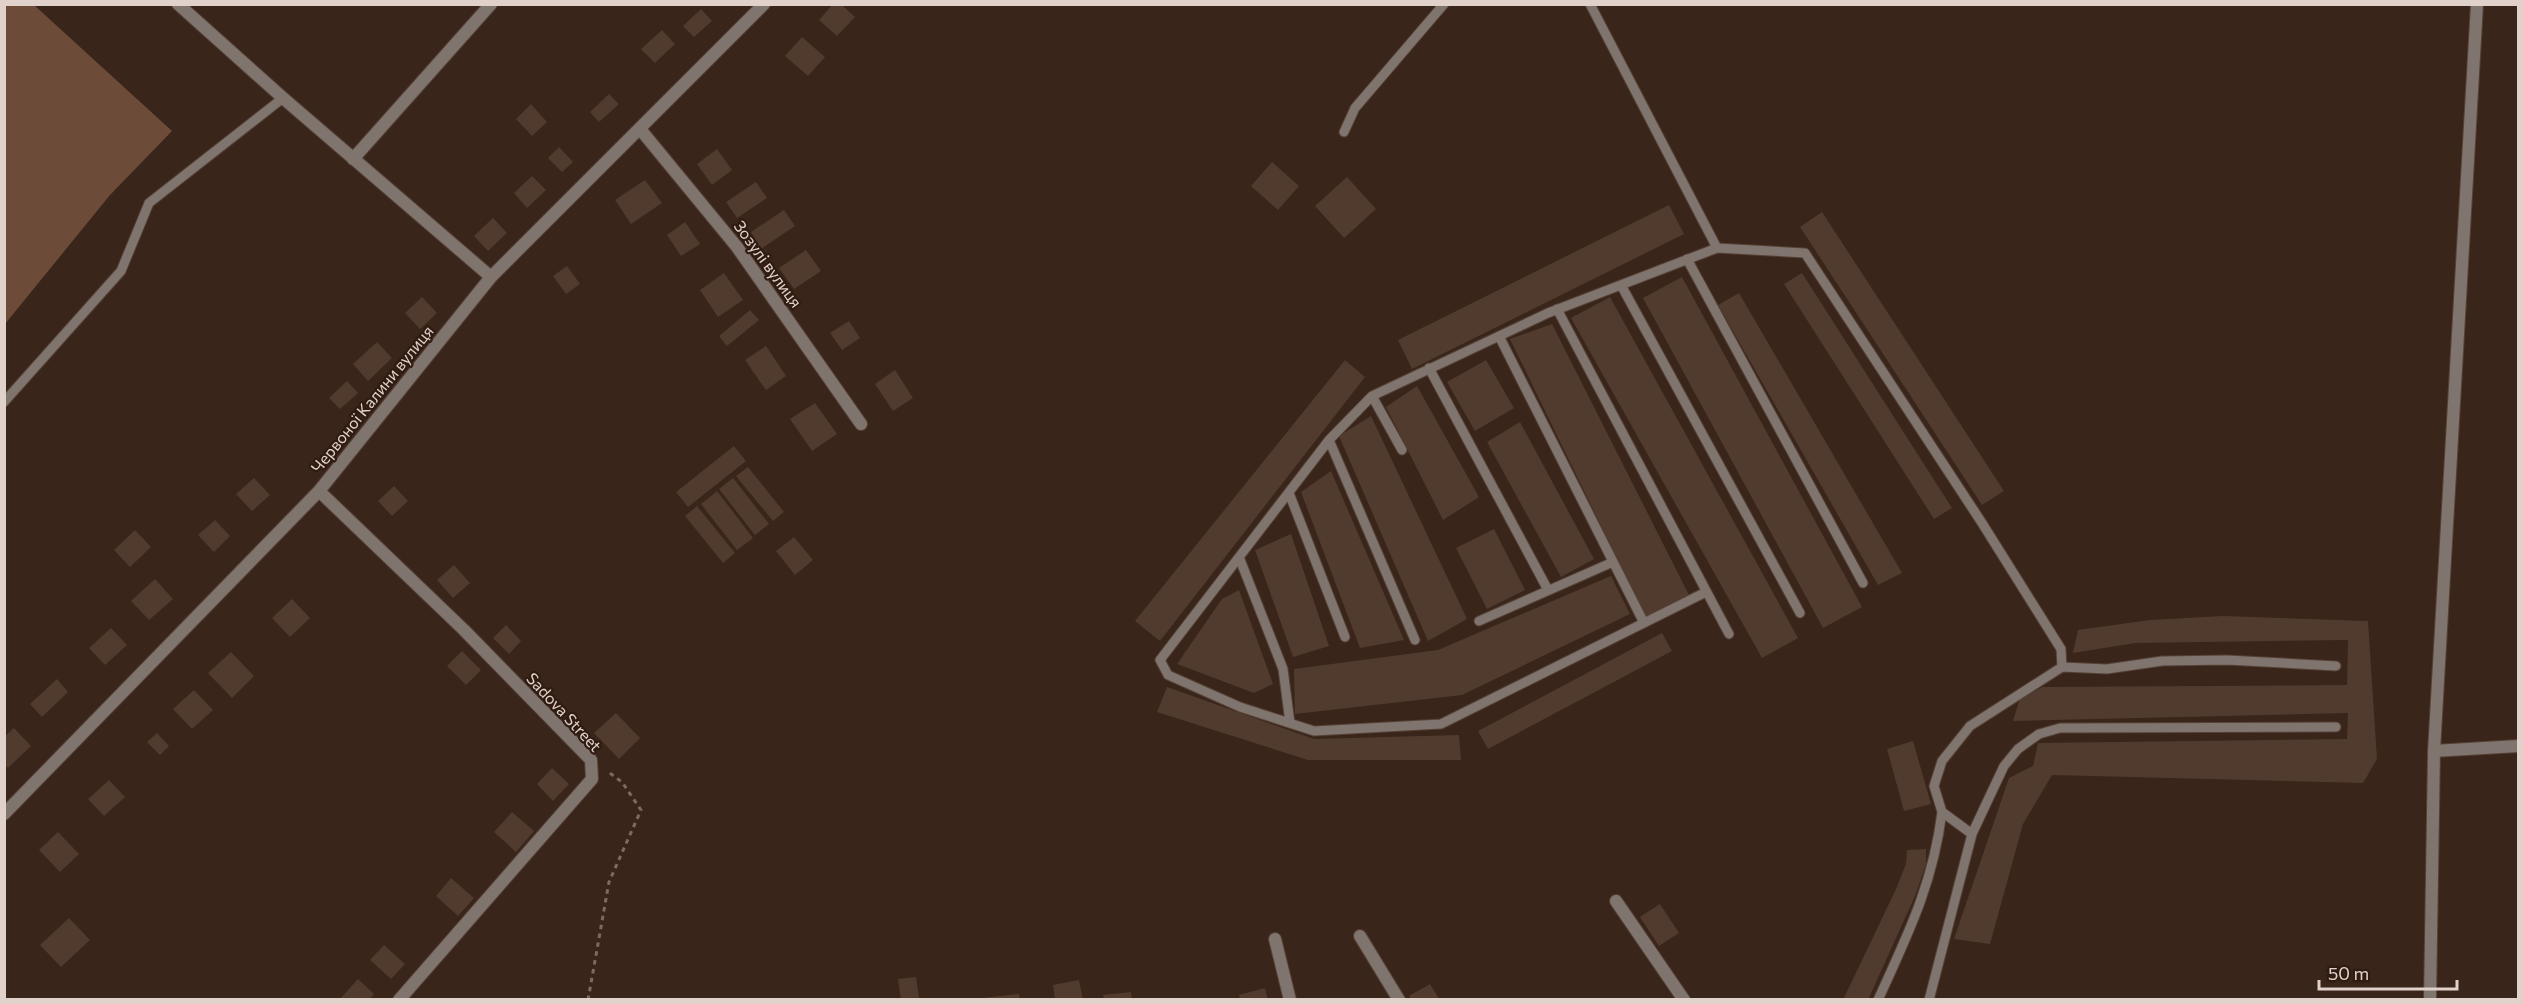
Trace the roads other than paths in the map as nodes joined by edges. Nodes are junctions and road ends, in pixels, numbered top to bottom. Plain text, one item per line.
1 (178, 4) edge
2 (491, 4) edge
3 (764, 4) edge
4 (1444, 4) edge
5 (1590, 4) edge
6 (2477, 4) edge
7 (283, 98) junction
8 (640, 129) junction
9 (1344, 132) dead end
10 (353, 159) junction
11 (1717, 248) junction
12 (1687, 259) junction
13 (491, 277) junction
14 (1621, 285) junction
15 (1557, 309) junction
16 (1499, 336) junction
17 (1429, 368) junction
18 (1372, 396) junction
19 (4, 402) edge
20 (861, 424) dead end
21 (1329, 440) junction
22 (1402, 450) dead end
23 (319, 491) junction
24 (1289, 493) junction
25 (1239, 557) junction
26 (1613, 562) junction
27 (1863, 583) dead end
28 (1548, 590) junction
29 (1706, 592) junction
30 (1800, 613) dead end
31 (1479, 621) dead end
32 (1644, 623) junction
33 (1729, 634) dead end
34 (1345, 637) dead end
35 (1415, 640) dead end
36 (2336, 666) dead end
37 (2062, 667) junction
38 (1290, 723) junction
39 (2336, 727) dead end
40 (2518, 746) edge
41 (2434, 751) junction
42 (1942, 812) junction
43 (4, 814) edge
44 (1972, 834) junction
45 (1616, 901) dead end
46 (1360, 936) dead end
47 (1275, 939) dead end
48 (399, 999) edge
49 (1290, 999) edge
50 (1399, 999) edge
51 (1684, 999) edge
52 (1878, 999) edge
53 (1929, 999) edge
54 (2430, 999) edge

1 - 7 street
2 - 10 street
3 - 8 street, Червоної Калини вулиця
4 - 9 lane
5 - 11 lane
6 - 41 street
7 - 10 street
7 - 19 lane
8 - 13 street, Червоної Калини вулиця
8 - 20 street, Зозулі вулиця
10 - 13 street
11 - 12 lane
11 - 37 lane
12 - 14 lane
12 - 27 lane
13 - 23 street, Червоної Калини вулиця
14 - 15 lane
14 - 30 lane
15 - 16 lane
15 - 29 lane
16 - 17 lane
16 - 26 lane
17 - 18 lane
17 - 28 lane
18 - 21 lane
18 - 22 lane
21 - 24 lane
21 - 35 lane
23 - 43 street, Червоної Калини вулиця
23 - 48 street, Sadova Street
24 - 25 lane
24 - 34 lane
25 - 38 lane
25 - 38 lane
26 - 28 lane
26 - 32 lane
28 - 31 lane
29 - 32 lane
29 - 33 lane
32 - 38 lane
36 - 37 lane
37 - 42 lane
39 - 44 lane
40 - 41 street
41 - 54 street
42 - 44 lane
42 - 52 lane
44 - 53 lane
45 - 51 street
46 - 50 street
47 - 49 street

